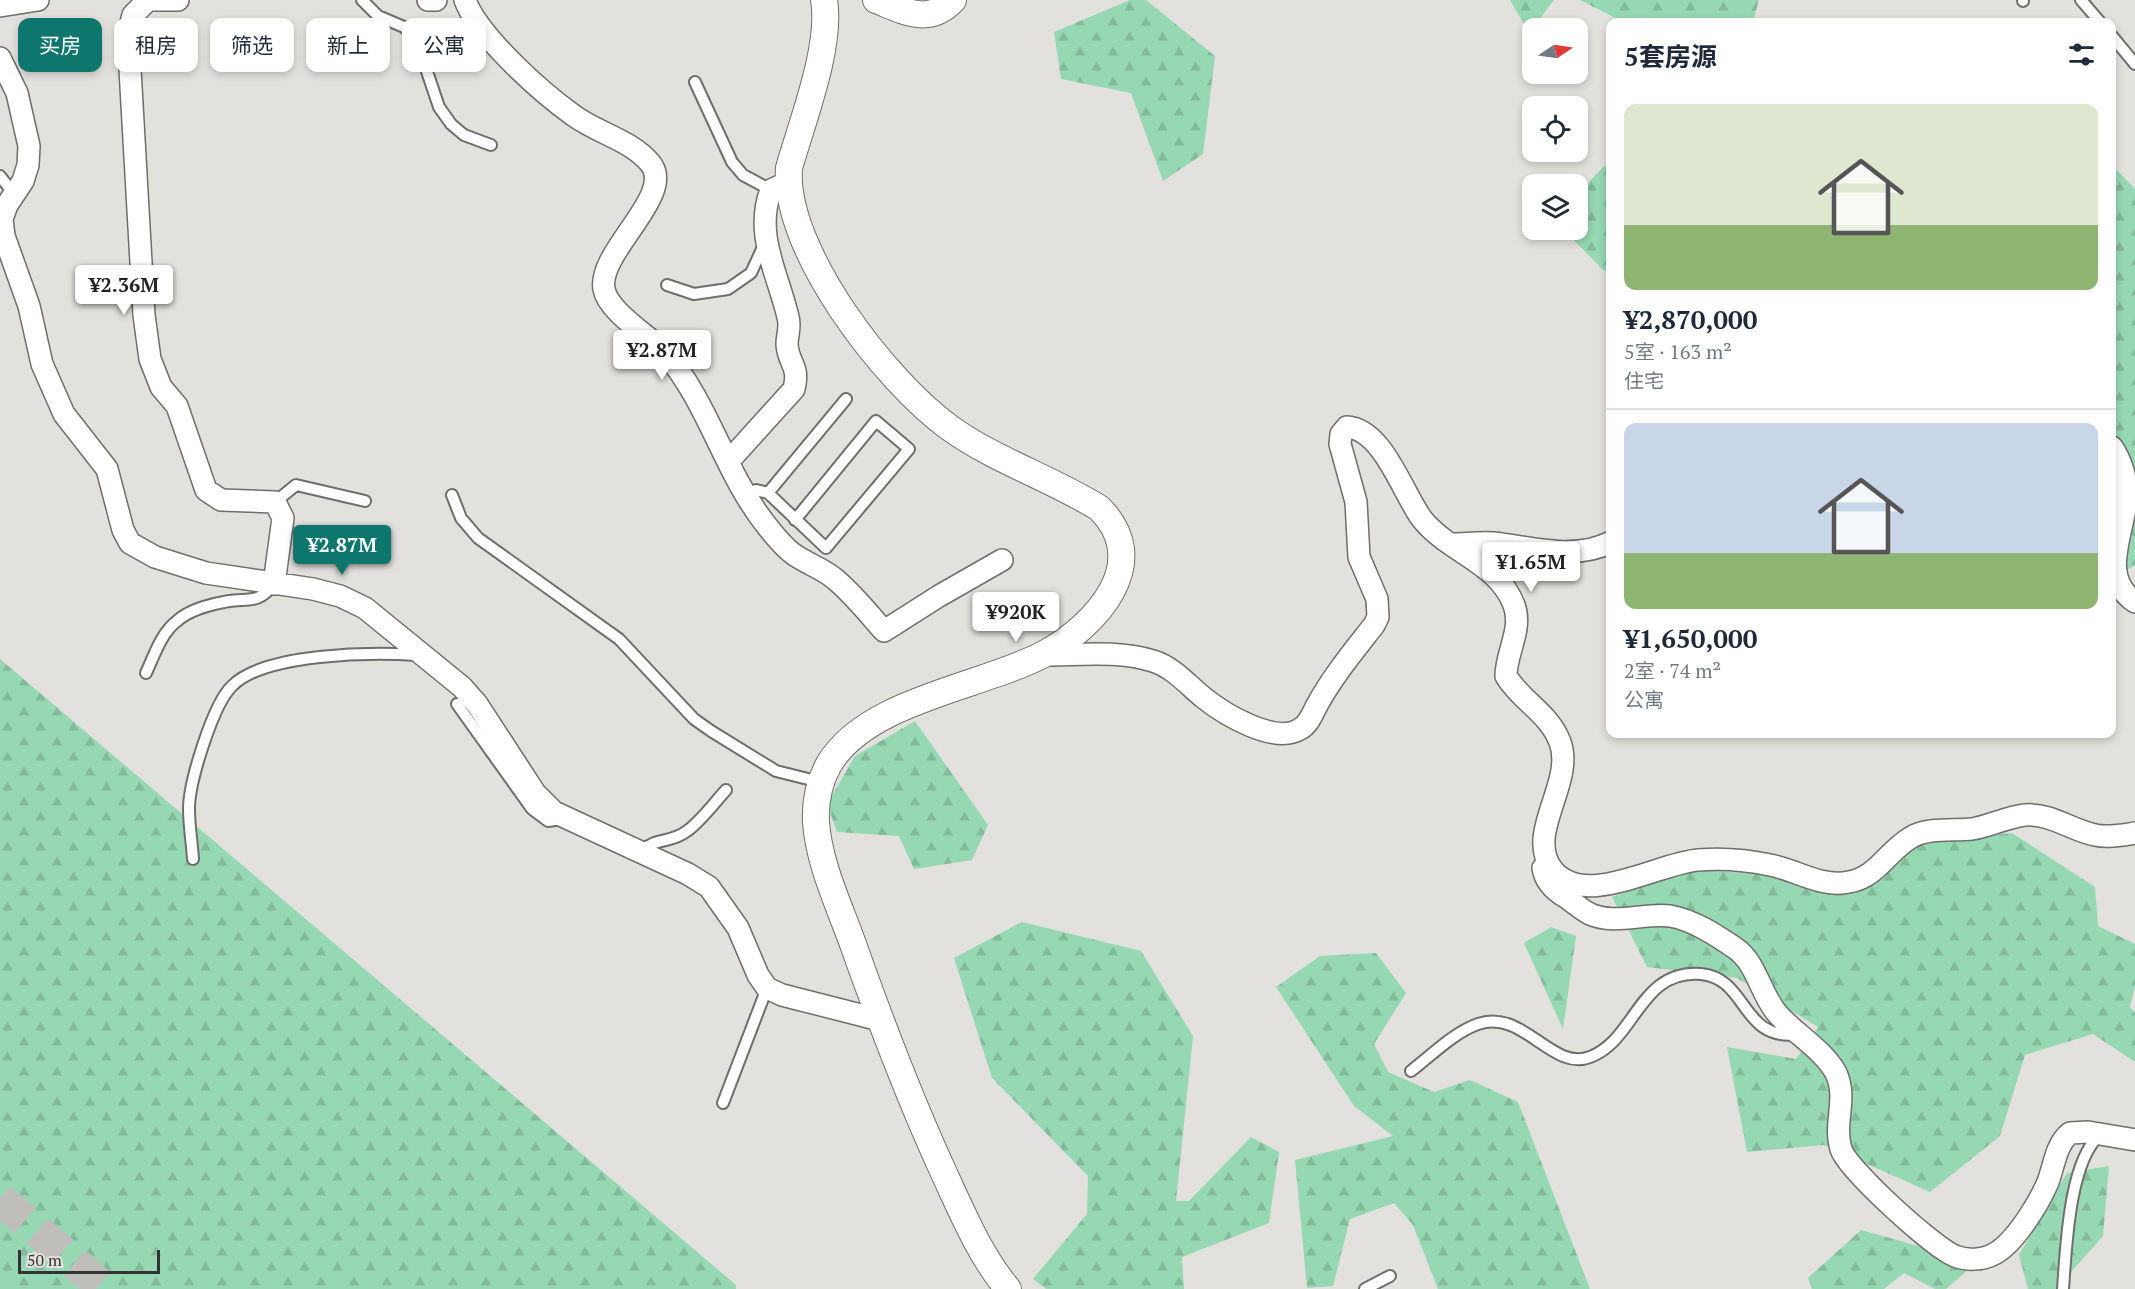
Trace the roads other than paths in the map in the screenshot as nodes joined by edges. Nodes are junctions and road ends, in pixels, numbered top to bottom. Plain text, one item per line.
1 (1, 0) edge
2 (38, 0) edge
3 (148, 0) edge
4 (178, 0) edge
5 (362, 0) edge
6 (428, 0) edge
7 (436, 0) edge
8 (465, 0) edge
9 (824, 0) edge
10 (876, 0) edge
11 (953, 0) edge
12 (2081, 0) edge
13 (2097, 18) edge
14 (2116, 41) edge
15 (0, 58) edge
16 (2135, 64) edge
17 (695, 82) dead end
18 (491, 145) dead end
19 (0, 176) edge
20 (780, 186) junction
21 (14, 194) junction
22 (765, 242) junction
23 (667, 285) dead end
24 (846, 399) dead end
25 (2116, 458) edge
26 (728, 462) junction
27 (768, 493) junction
28 (452, 495) dead end
29 (745, 495) junction
30 (365, 501) dead end
31 (275, 502) junction
32 (795, 520) junction
33 (1450, 544) junction
34 (1606, 544) edge
35 (2116, 556) edge
36 (2116, 556) edge
37 (1002, 560) dead end
38 (2116, 573) edge
39 (2116, 573) edge
40 (274, 584) junction
41 (2135, 602) edge
42 (1043, 655) junction
43 (423, 656) junction
44 (146, 673) dead end
45 (457, 704) dead end
46 (820, 782) junction
47 (726, 790) dead end
48 (566, 819) junction
49 (2135, 832) edge
50 (640, 852) junction
51 (1545, 855) junction
52 (193, 859) dead end
53 (767, 988) junction
54 (880, 1020) junction
55 (1798, 1034) junction
56 (1412, 1071) dead end
57 (723, 1103) dead end
58 (2102, 1133) junction
59 (2135, 1140) edge
60 (1390, 1276) dead end
61 (1008, 1289) edge
62 (1365, 1289) edge
63 (2062, 1289) edge

1 - 2 street
3 - 4 street
3 - 31 street
5 - 18 lane
6 - 7 street
8 - 26 street
9 - 20 street
10 - 11 street
12 - 13 lane
14 - 16 lane
15 - 21 street
17 - 20 lane
19 - 21 lane
20 - 22 street
20 - 42 street
21 - 40 street
22 - 23 lane
22 - 26 street
24 - 27 lane
25 - 35 street
26 - 29 street
27 - 29 lane
27 - 32 lane
28 - 46 lane
29 - 37 street
30 - 31 lane
31 - 40 street
32 - 32 lane
33 - 34 street
33 - 42 street
33 - 51 street
36 - 38 street
39 - 41 street
40 - 43 street
40 - 44 lane
42 - 46 street
43 - 48 street
43 - 52 lane
45 - 48 lane
46 - 54 street
47 - 50 lane
48 - 50 street
49 - 51 street
50 - 53 street
51 - 55 street
53 - 54 street
53 - 57 lane
54 - 61 street
55 - 56 lane
55 - 58 street
58 - 59 street
58 - 63 lane
60 - 62 lane

